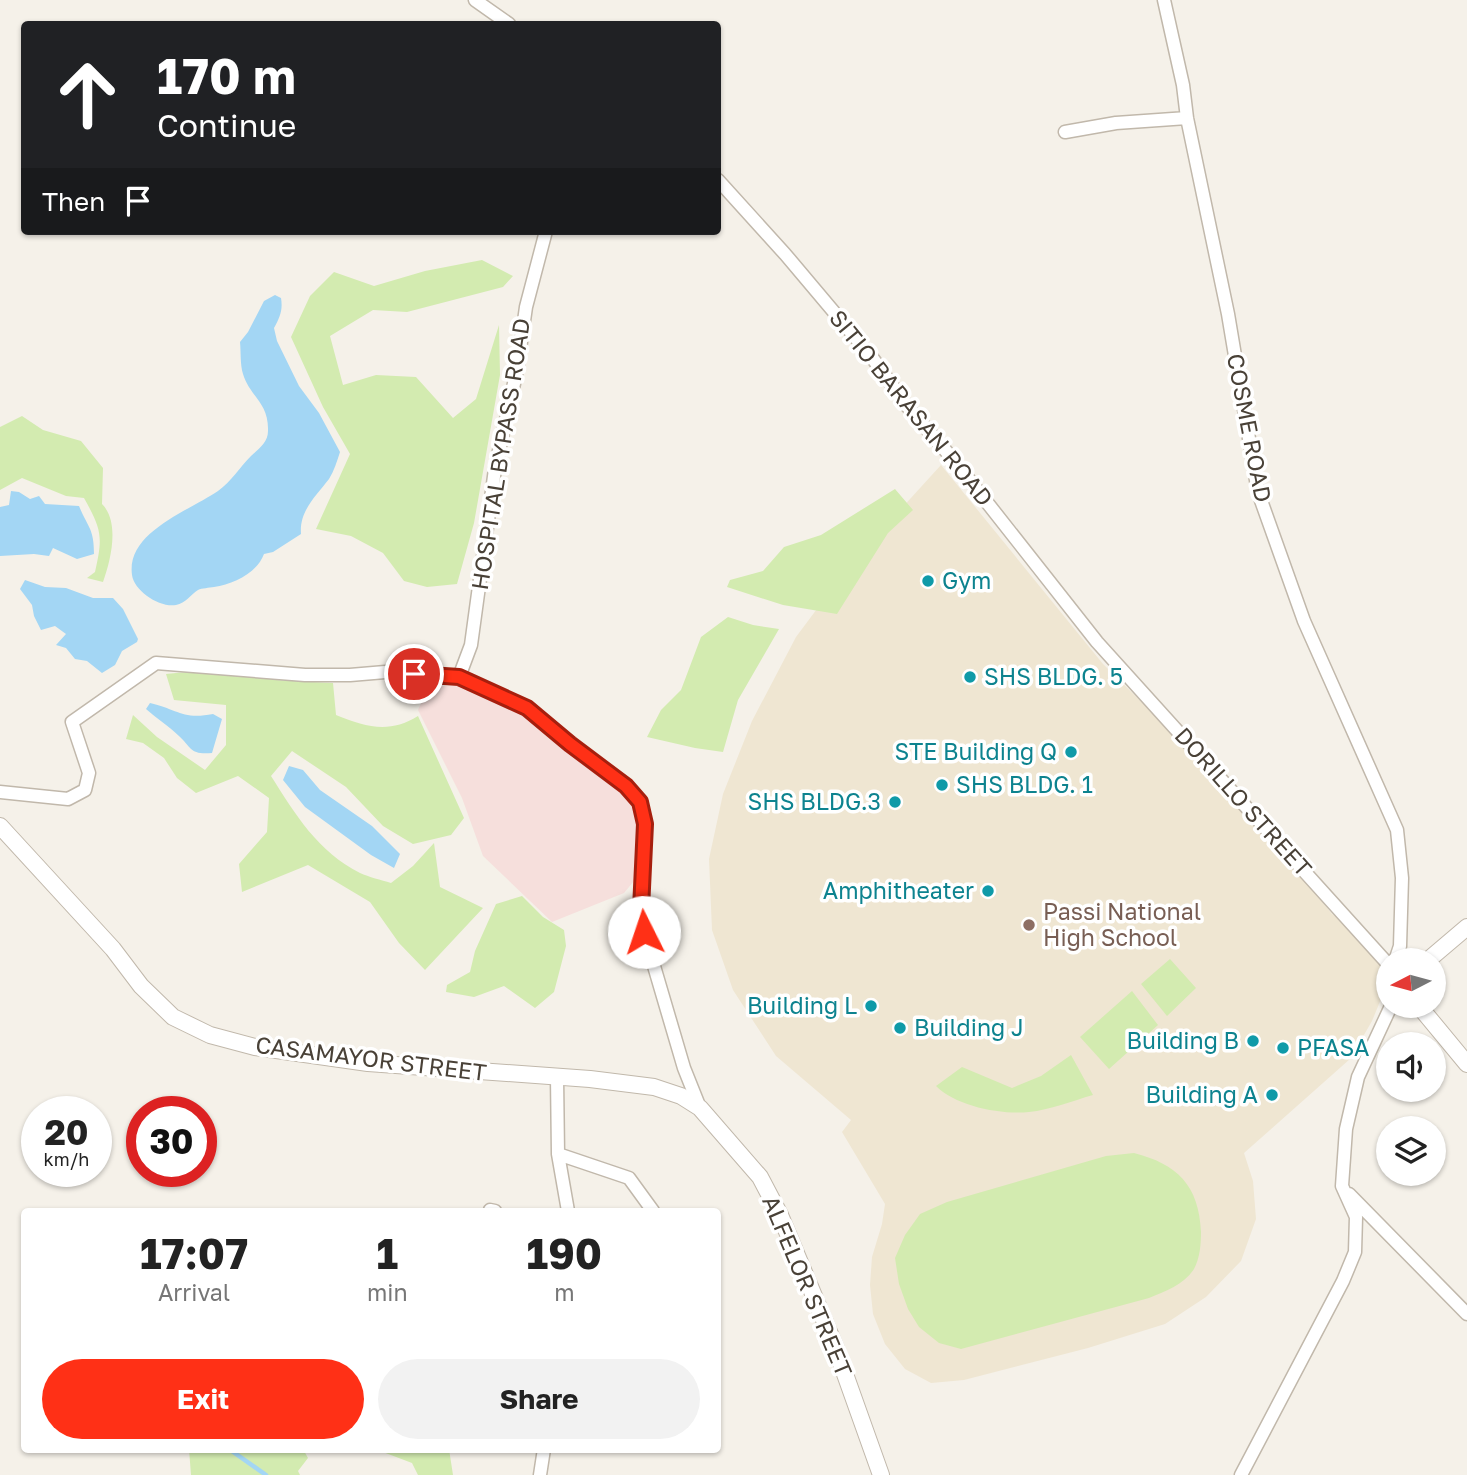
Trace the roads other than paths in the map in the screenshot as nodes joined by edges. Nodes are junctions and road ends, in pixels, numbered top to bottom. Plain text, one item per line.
1 (475, 0) edge
2 (1164, 0) edge
3 (505, 21) edge
4 (1187, 118) junction
5 (1065, 132) dead end
6 (721, 183) edge
7 (545, 235) edge
8 (1097, 642) joint
9 (459, 677) junction
10 (0, 792) edge
11 (0, 826) edge
12 (1467, 927) edge
13 (1399, 948) edge
14 (1442, 948) edge
15 (1376, 951) edge
16 (1385, 1018) edge
17 (1429, 1018) edge
18 (1467, 1064) edge
19 (557, 1077) junction
20 (700, 1108) junction
21 (558, 1154) junction
22 (1342, 1186) junction
23 (567, 1208) edge
24 (651, 1208) edge
25 (1467, 1314) edge
26 (543, 1453) edge
27 (540, 1475) edge
28 (881, 1475) edge
29 (1241, 1475) edge

1 - 3 street
2 - 4 street, COSME ROAD
4 - 5 street
4 - 13 street, COSME ROAD
6 - 8 street, SITIO BARASAN ROAD
7 - 9 street, HOSPITAL BYPASS ROAD
8 - 15 street, DORILLO STREET
9 - 10 street
9 - 20 street, ALFELOR STREET
11 - 19 street, CASAMAYOR STREET
12 - 14 street
16 - 22 street
17 - 18 street
19 - 20 street, CASAMAYOR STREET
19 - 21 street
20 - 28 street, ALFELOR STREET
21 - 23 street
21 - 24 street
22 - 25 street
22 - 29 street
26 - 27 street

